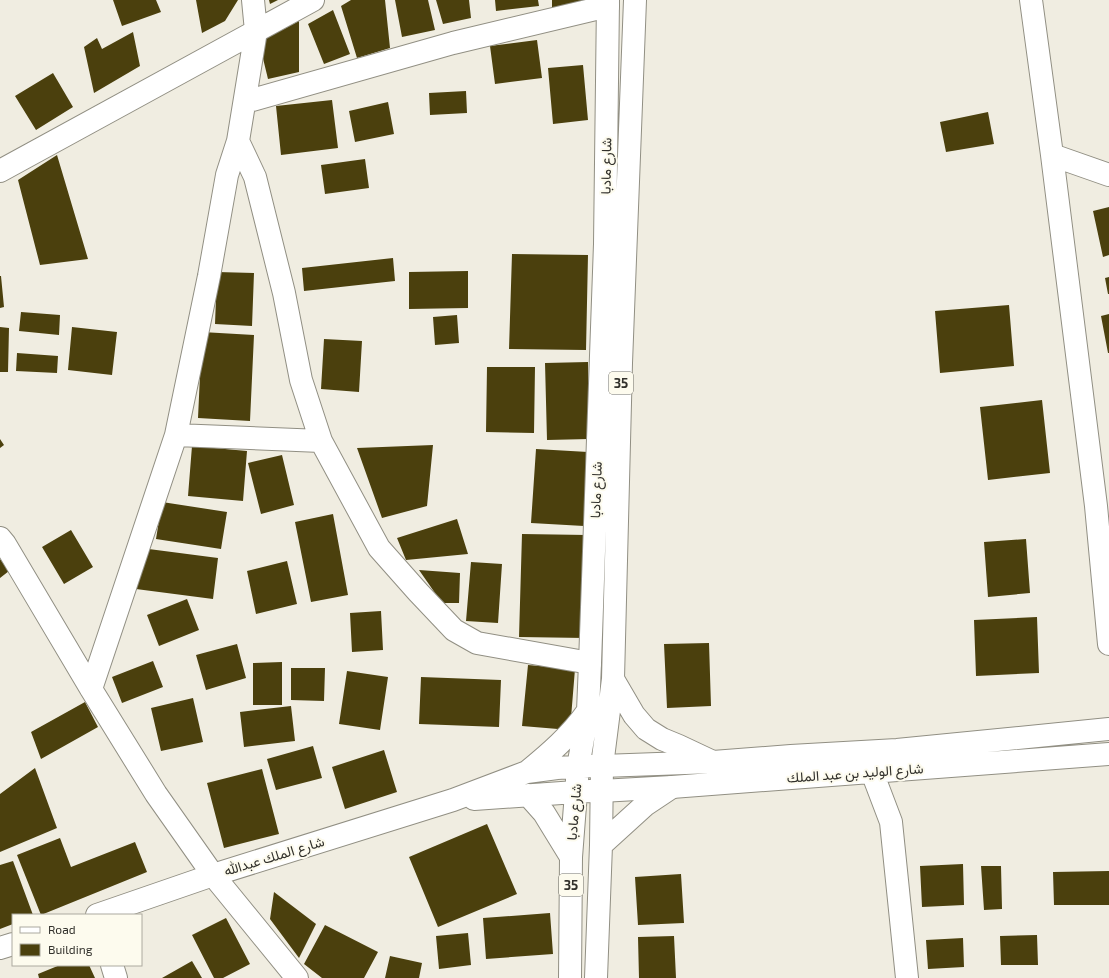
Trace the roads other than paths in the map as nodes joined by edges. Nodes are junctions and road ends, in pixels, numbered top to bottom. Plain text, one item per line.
1 (253, 0) edge
2 (313, 0) edge
3 (635, 0) edge
4 (1031, 0) edge
5 (608, 3) edge
6 (256, 31) junction
7 (245, 102) junction
8 (238, 142) junction
9 (1052, 155) junction
10 (0, 171) edge
11 (1109, 176) edge
12 (176, 435) junction
13 (321, 441) junction
14 (1102, 505) edge
15 (0, 538) edge
16 (1109, 644) edge
17 (590, 663) junction
18 (613, 679) junction
19 (91, 689) junction
20 (588, 711) junction
21 (1109, 729) edge
22 (1109, 754) edge
23 (713, 762) junction
24 (602, 766) junction
25 (578, 767) junction
26 (527, 772) junction
27 (872, 772) junction
28 (672, 787) junction
29 (601, 791) junction
30 (576, 792) junction
31 (528, 795) junction
32 (453, 800) junction
33 (601, 845) junction
34 (571, 857) junction
35 (213, 875) junction
36 (100, 914) edge
37 (12, 944) edge
38 (0, 948) edge
39 (112, 966) edge
40 (116, 978) edge
41 (297, 978) edge
42 (570, 978) edge
43 (596, 978) edge
44 (907, 978) edge

1 - 6 street
2 - 6 street
3 - 18 street, شارع مادبا / 35
4 - 9 street
5 - 7 street
5 - 17 street, شارع مادبا / 35
6 - 7 street
6 - 10 street
7 - 8 street
8 - 12 street
8 - 13 street
9 - 11 street
9 - 14 street
12 - 13 street
12 - 19 street
13 - 17 street
14 - 16 street
15 - 19 street
17 - 20 street, شارع مادبا / 35
18 - 23 street
18 - 24 street, شارع مادبا / 35
19 - 35 street
20 - 25 street, شارع مادبا / 35
20 - 26 street
21 - 23 street, شارع الوليد بن عبد الملك
22 - 27 street, شارع الوليد بن عبد الملك
23 - 24 street, شارع الوليد بن عبد الملك
24 - 25 street, شارع الملك عبدالله
24 - 29 street, شارع مادبا / 35
25 - 26 street, شارع الملك عبدالله
25 - 30 street, شارع مادبا / 35
26 - 32 street, شارع الملك عبدالله
27 - 28 street, شارع الوليد بن عبد الملك
27 - 44 street
28 - 29 street, شارع الوليد بن عبد الملك
28 - 33 street
29 - 30 street, شارع الملك عبدالله
29 - 33 street, شارع مادبا / 35
30 - 31 street, شارع الملك عبدالله
30 - 34 street, شارع مادبا / 35
31 - 32 street, شارع الملك عبدالله
31 - 34 street
32 - 35 street, شارع الملك عبدالله
33 - 43 street, شارع مادبا / 35
34 - 42 street, شارع مادبا / 35
35 - 36 street, شارع الملك عبدالله
35 - 41 street
37 - 38 street
39 - 40 street

